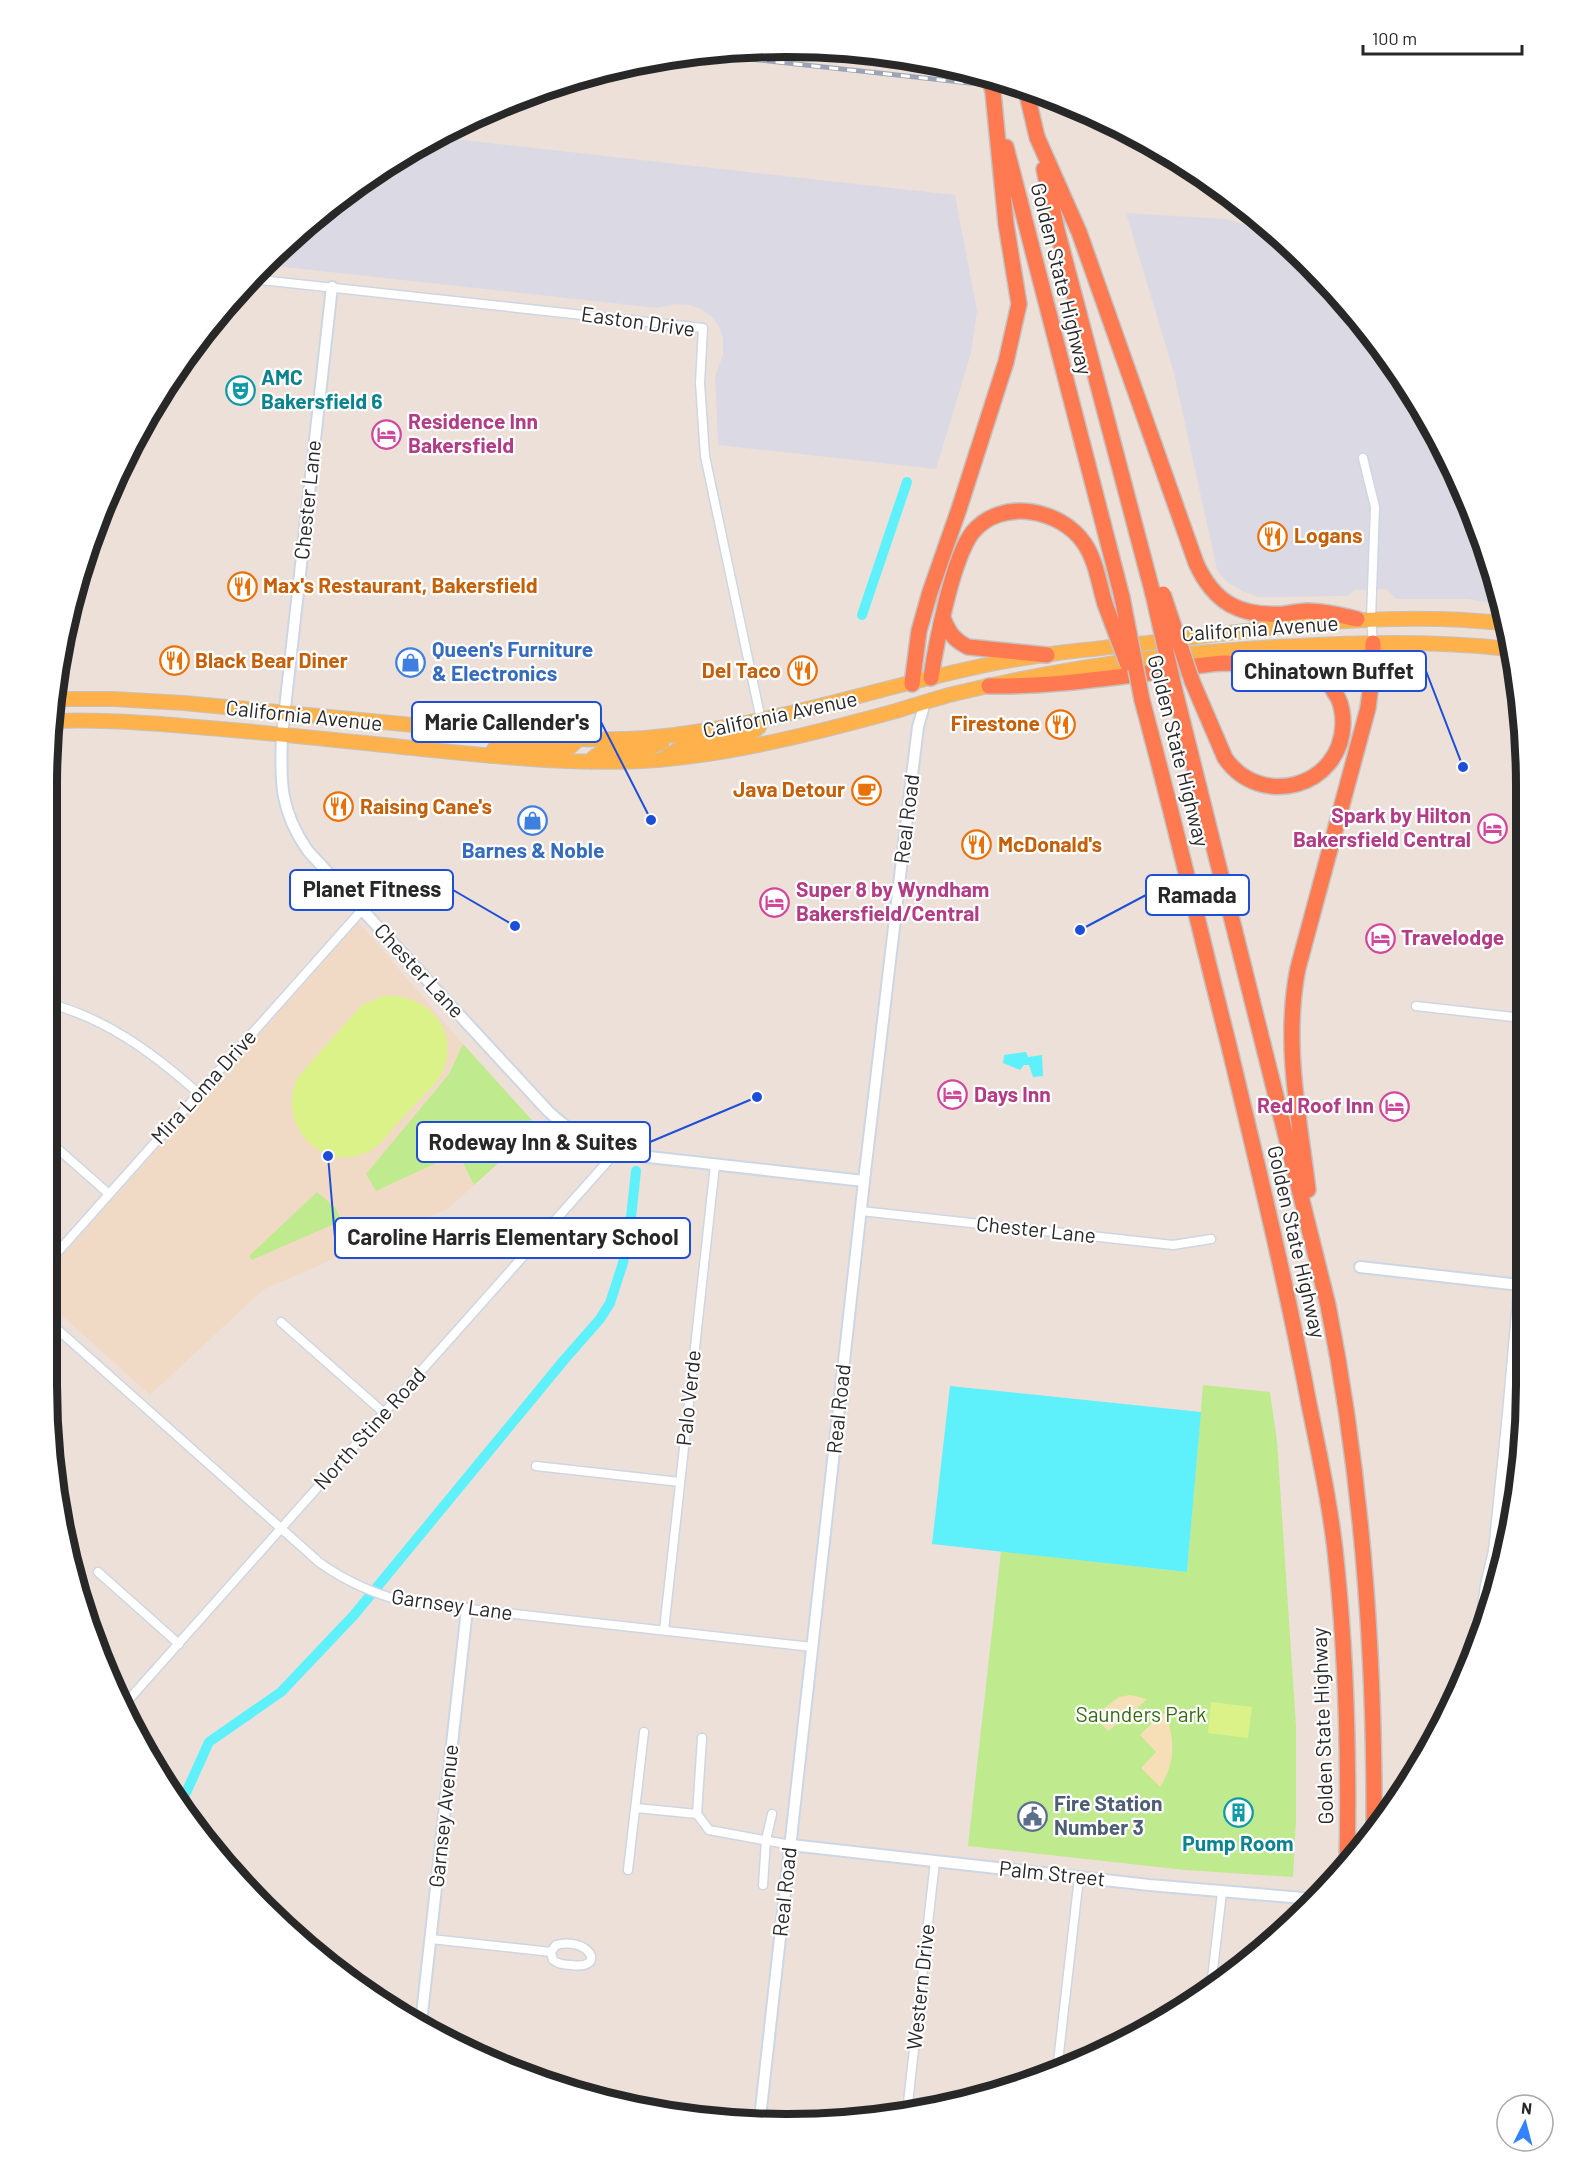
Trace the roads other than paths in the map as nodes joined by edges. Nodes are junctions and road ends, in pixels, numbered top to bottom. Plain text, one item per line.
1 (991, 87) edge
2 (992, 87) edge
3 (1028, 99) edge
4 (1037, 137) junction
5 (262, 280) edge
6 (332, 287) junction
7 (1363, 458) dead end
8 (1158, 594) junction
9 (943, 618) junction
10 (1364, 619) junction
11 (1497, 623) edge
12 (1373, 643) junction
13 (1333, 644) junction
14 (1503, 649) edge
15 (1047, 655) junction
16 (1226, 663) junction
17 (932, 678) junction
18 (912, 684) junction
19 (989, 686) junction
20 (62, 699) edge
21 (1142, 700) junction
22 (925, 702) junction
23 (284, 712) junction
24 (761, 720) junction
25 (60, 721) edge
26 (282, 735) junction
27 (668, 736) junction
28 (578, 740) junction
29 (490, 756) junction
30 (661, 759) junction
31 (592, 762) junction
32 (362, 910) junction
33 (1416, 1006) dead end
34 (57, 1007) edge
35 (1516, 1017) edge
36 (198, 1093) junction
37 (58, 1149) dead end
38 (616, 1152) junction
39 (715, 1165) junction
40 (864, 1181) junction
41 (109, 1194) junction
42 (861, 1210) junction
43 (1211, 1239) dead end
44 (57, 1252) edge
45 (1317, 1259) junction
46 (1360, 1267) dead end
47 (1516, 1284) edge
48 (281, 1322) dead end
49 (57, 1330) edge
50 (1516, 1348) edge
51 (384, 1413) junction
52 (536, 1466) dead end
53 (680, 1482) junction
54 (281, 1529) junction
55 (1494, 1561) edge
56 (98, 1572) dead end
57 (467, 1609) junction
58 (664, 1630) junction
59 (178, 1644) junction
60 (813, 1647) junction
61 (129, 1700) edge
62 (644, 1732) dead end
63 (702, 1738) dead end
64 (636, 1808) junction
65 (697, 1814) junction
66 (772, 1814) dead end
67 (1374, 1816) edge
68 (766, 1840) junction
69 (791, 1845) junction
70 (1347, 1851) edge
71 (935, 1861) junction
72 (628, 1870) dead end
73 (1078, 1877) junction
74 (763, 1885) dead end
75 (1221, 1892) junction
76 (1304, 1898) edge
77 (431, 1939) junction
78 (551, 1952) dead end
79 (1212, 1977) edge
80 (422, 2016) edge
81 (1058, 2061) edge
82 (908, 2104) edge
83 (761, 2113) edge

1 - 18 highway
2 - 21 highway, Golden State Highway, bridge
3 - 4 highway, Golden State Highway, bridge
4 - 8 highway, Golden State Highway
4 - 10 highway
5 - 6 street, Easton Drive
6 - 23 street, Chester Lane
6 - 24 street, Easton Drive
7 - 10 street
8 - 16 highway, bridge
8 - 45 highway, Golden State Highway, bridge
9 - 15 highway
9 - 17 highway
9 - 21 highway, bridge
10 - 11 main road, California Avenue
10 - 12 street
10 - 15 main road, California Avenue
12 - 13 main road, California Avenue
12 - 14 main road, California Avenue
12 - 45 highway
13 - 16 main road
13 - 19 main road, California Avenue
15 - 17 main road, California Avenue
16 - 19 highway
17 - 18 main road, California Avenue
17 - 22 main road
18 - 22 main road
18 - 24 main road, California Avenue
19 - 22 main road, California Avenue
20 - 23 main road, California Avenue
21 - 70 highway, Golden State Highway
22 - 30 main road, California Avenue
22 - 40 street, Real Road
23 - 26 street, Chester Lane
23 - 28 main road, California Avenue
24 - 27 main road, California Avenue
24 - 30 main road
25 - 26 main road, California Avenue
26 - 29 main road, California Avenue
26 - 32 street, Chester Lane
27 - 28 main road, California Avenue
27 - 31 main road
28 - 29 main road
29 - 31 main road, California Avenue
30 - 31 main road, California Avenue
32 - 36 street, Mira Loma Drive
32 - 38 street, Chester Lane
33 - 35 street
34 - 36 street
36 - 41 street, Mira Loma Drive
37 - 41 street
38 - 39 street, Chester Lane
38 - 51 street, North Stine Road
39 - 40 street, Chester Lane
39 - 53 street, Palo Verde
40 - 42 street, Real Road
41 - 44 street, Mira Loma Drive
42 - 43 street, Chester Lane
42 - 60 street, Real Road
45 - 67 highway, Golden State Highway
46 - 47 street
48 - 51 street
49 - 54 street, Garnsey Lane
50 - 55 main road
51 - 54 street, North Stine Road
52 - 53 street
53 - 58 street, Palo Verde
54 - 57 street, Garnsey Lane
54 - 59 street, North Stine Road
56 - 59 street
57 - 58 street, Garnsey Lane
57 - 77 street, Garnsey Avenue
58 - 60 street, Garnsey Lane
59 - 61 street, North Stine Road
60 - 69 street, Real Road
62 - 64 street
63 - 65 street
64 - 65 street
64 - 72 street
65 - 68 street
66 - 68 street
68 - 69 street
68 - 74 street
69 - 71 street, Palm Street
69 - 83 street, Real Road
71 - 73 street, Palm Street
71 - 82 street, Western Drive
73 - 75 street, Palm Street
73 - 81 street
75 - 76 street, Palm Street
75 - 79 street
77 - 78 street
77 - 80 street, Garnsey Avenue

